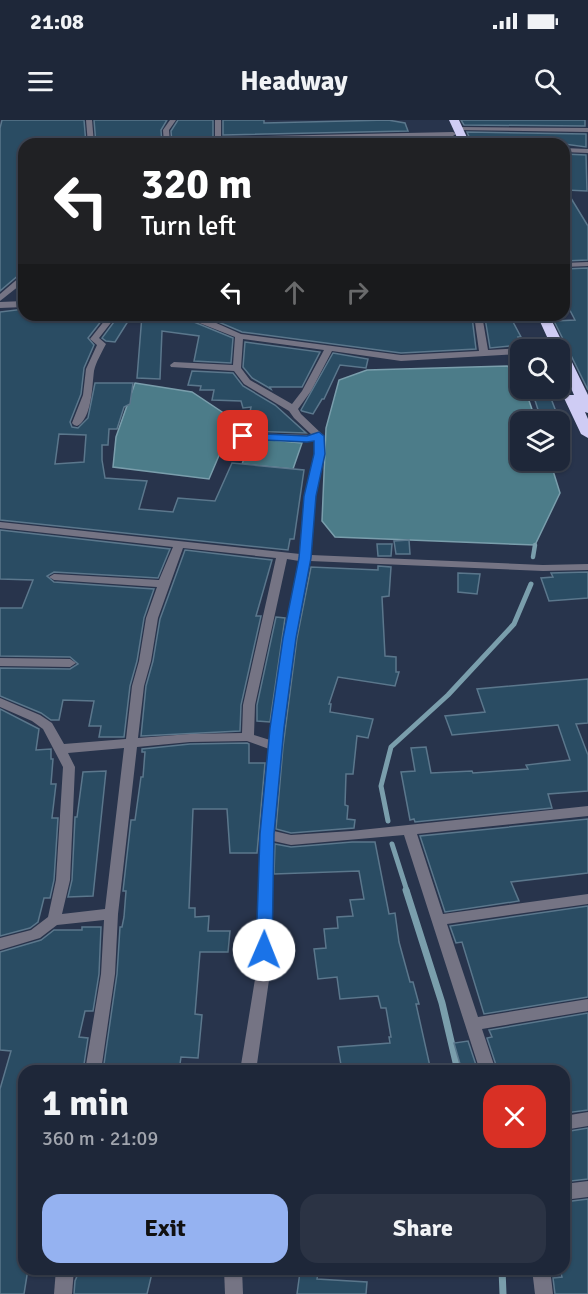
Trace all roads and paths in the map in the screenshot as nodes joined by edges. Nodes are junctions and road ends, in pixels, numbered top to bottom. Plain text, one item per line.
1 (89, 120) edge
2 (173, 120) edge
3 (218, 120) edge
4 (448, 120) edge
5 (588, 130) edge
6 (455, 132) edge
7 (90, 138) edge
8 (167, 138) edge
9 (218, 138) edge
10 (313, 138) edge
11 (570, 150) edge
12 (588, 152) edge
13 (588, 264) edge
14 (570, 265) edge
15 (18, 283) edge
16 (0, 298) edge
17 (18, 304) edge
18 (0, 305) edge
19 (108, 321) edge
20 (204, 321) edge
21 (479, 321) edge
22 (540, 321) edge
23 (541, 321) edge
24 (240, 336) junction
25 (546, 339) edge
26 (329, 349) junction
27 (510, 352) edge
28 (484, 353) junction
29 (174, 365) dead end
30 (237, 368) junction
31 (570, 395) edge
32 (293, 409) junction
33 (588, 409) edge
34 (77, 423) dead end
35 (588, 434) edge
36 (243, 436) dead end
37 (319, 436) junction
38 (0, 525) edge
39 (180, 543) junction
40 (282, 556) junction
41 (305, 558) junction
42 (588, 567) edge
43 (54, 577) dead end
44 (162, 584) junction
45 (0, 662) edge
46 (70, 663) dead end
47 (0, 702) edge
48 (248, 737) junction
49 (131, 744) junction
50 (275, 747) junction
51 (60, 749) junction
52 (588, 811) edge
53 (409, 830) junction
54 (267, 834) junction
55 (588, 899) edge
56 (111, 914) junction
57 (54, 920) junction
58 (439, 920) junction
59 (0, 944) edge
60 (588, 1005) edge
61 (473, 1024) junction
62 (94, 1065) edge
63 (249, 1065) edge
64 (487, 1065) edge
65 (588, 1119) edge
66 (570, 1122) edge
67 (588, 1189) edge
68 (570, 1191) edge
69 (65, 1275) edge
70 (233, 1275) edge
71 (542, 1275) edge
72 (63, 1294) edge
73 (234, 1294) edge
74 (544, 1294) edge

1 - 7 street
2 - 8 street
3 - 9 street
4 - 6 highway
5 - 6 street
6 - 10 street
11 - 12 street
13 - 14 street
15 - 16 street
17 - 18 street
19 - 34 street
20 - 24 street
21 - 28 street
22 - 25 highway
23 - 33 highway
24 - 26 street
24 - 30 street
26 - 28 street
26 - 32 street
27 - 28 street
29 - 30 street
30 - 32 street
31 - 35 highway
32 - 37 street
36 - 37 street
37 - 41 street
38 - 39 street
39 - 40 street
39 - 44 street
40 - 41 street
40 - 48 street
41 - 42 street
41 - 50 street
43 - 44 street
44 - 49 street
45 - 46 street
47 - 51 street
48 - 49 street
48 - 50 street
49 - 51 street
49 - 56 street
50 - 54 street
51 - 57 street
52 - 53 street
53 - 54 street
53 - 58 street
54 - 63 street
55 - 58 street
56 - 57 street
56 - 62 street
57 - 59 street
58 - 61 street
60 - 61 street
61 - 64 street
65 - 66 street
67 - 68 street
69 - 72 street
70 - 73 street
71 - 74 street

